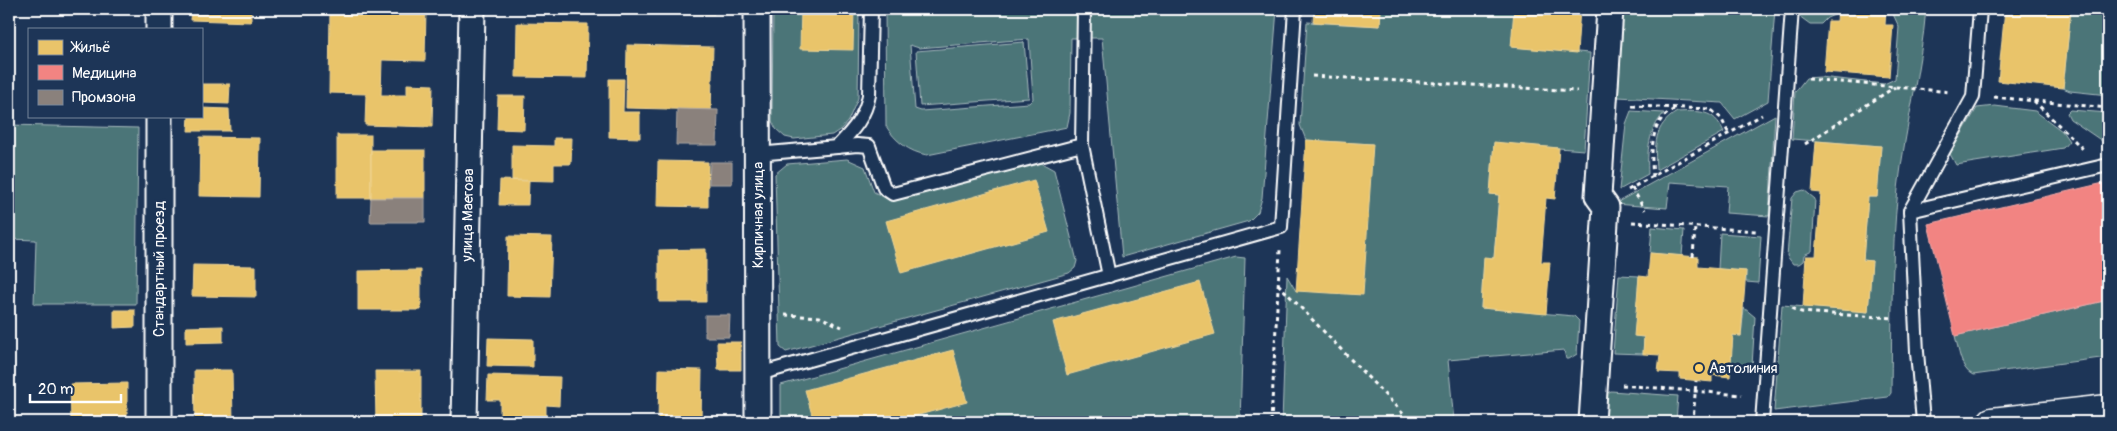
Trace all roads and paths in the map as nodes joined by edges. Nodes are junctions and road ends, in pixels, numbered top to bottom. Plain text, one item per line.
1 (159, 9) edge
2 (472, 9) edge
3 (757, 9) edge
4 (871, 9) edge
5 (1084, 9) edge
6 (1295, 9) edge
7 (1610, 9) edge
8 (1792, 9) edge
9 (1980, 9) edge
10 (159, 28) edge
11 (1291, 74) junction
12 (1787, 77) junction
13 (1896, 87) junction
14 (1604, 92) junction
15 (1973, 94) junction
16 (1785, 102) junction
17 (2034, 102) junction
18 (1682, 108) junction
19 (2108, 108) edge
20 (1625, 110) dead end
21 (159, 118) edge
22 (1729, 134) junction
23 (1082, 145) junction
24 (838, 147) junction
25 (757, 154) junction
26 (1781, 159) junction
27 (2105, 166) edge
28 (1652, 176) junction
29 (1632, 188) junction
30 (1606, 208) junction
31 (1644, 210) dead end
32 (1910, 211) junction
33 (1627, 221) dead end
34 (1281, 227) junction
35 (1695, 227) junction
36 (1755, 231) dead end
37 (1693, 257) dead end
38 (1109, 276) junction
39 (1278, 283) junction
40 (1771, 298) junction
41 (758, 314) junction
42 (1916, 319) junction
43 (868, 344) junction
44 (759, 374) junction
45 (1696, 381) dead end
46 (1620, 385) dead end
47 (1695, 391) junction
48 (1747, 395) dead end
49 (2108, 409) edge
50 (2048, 419) edge
51 (159, 422) edge
52 (464, 422) edge
53 (758, 422) edge
54 (1271, 422) edge
55 (1411, 422) edge
56 (1592, 422) edge
57 (1693, 422) edge
58 (1762, 422) edge
59 (1923, 422) edge
60 (1992, 422) edge

1 - 10 street
2 - 52 street, улица Маегова
3 - 25 street, Кирпичная улица
4 - 24 lane
5 - 23 lane
6 - 11 lane
7 - 14 street
8 - 12 lane
9 - 15 lane
11 - 14 path
11 - 34 lane
12 - 13 path
12 - 16 lane
13 - 15 path
13 - 26 path
14 - 30 street
15 - 17 path
15 - 32 lane
16 - 22 path
16 - 26 lane
17 - 19 path
17 - 27 path
18 - 20 path
18 - 22 path
18 - 28 path
21 - 51 street, Стандартный проезд
22 - 28 path
23 - 24 lane
23 - 38 lane
24 - 25 lane
25 - 41 street, Кирпичная улица
26 - 40 lane
27 - 32 lane
28 - 29 path
29 - 30 path
29 - 31 path
30 - 56 street
32 - 42 lane
33 - 35 path
34 - 38 lane
34 - 39 path
35 - 36 path
35 - 37 path
38 - 43 lane
39 - 54 path
39 - 55 path
40 - 42 path
40 - 58 lane
41 - 43 path
41 - 44 street, Кирпичная улица
42 - 59 lane
43 - 44 lane
44 - 53 street, Кирпичная улица
45 - 47 path
46 - 47 path
47 - 48 path
47 - 57 path
49 - 50 street
50 - 60 street

